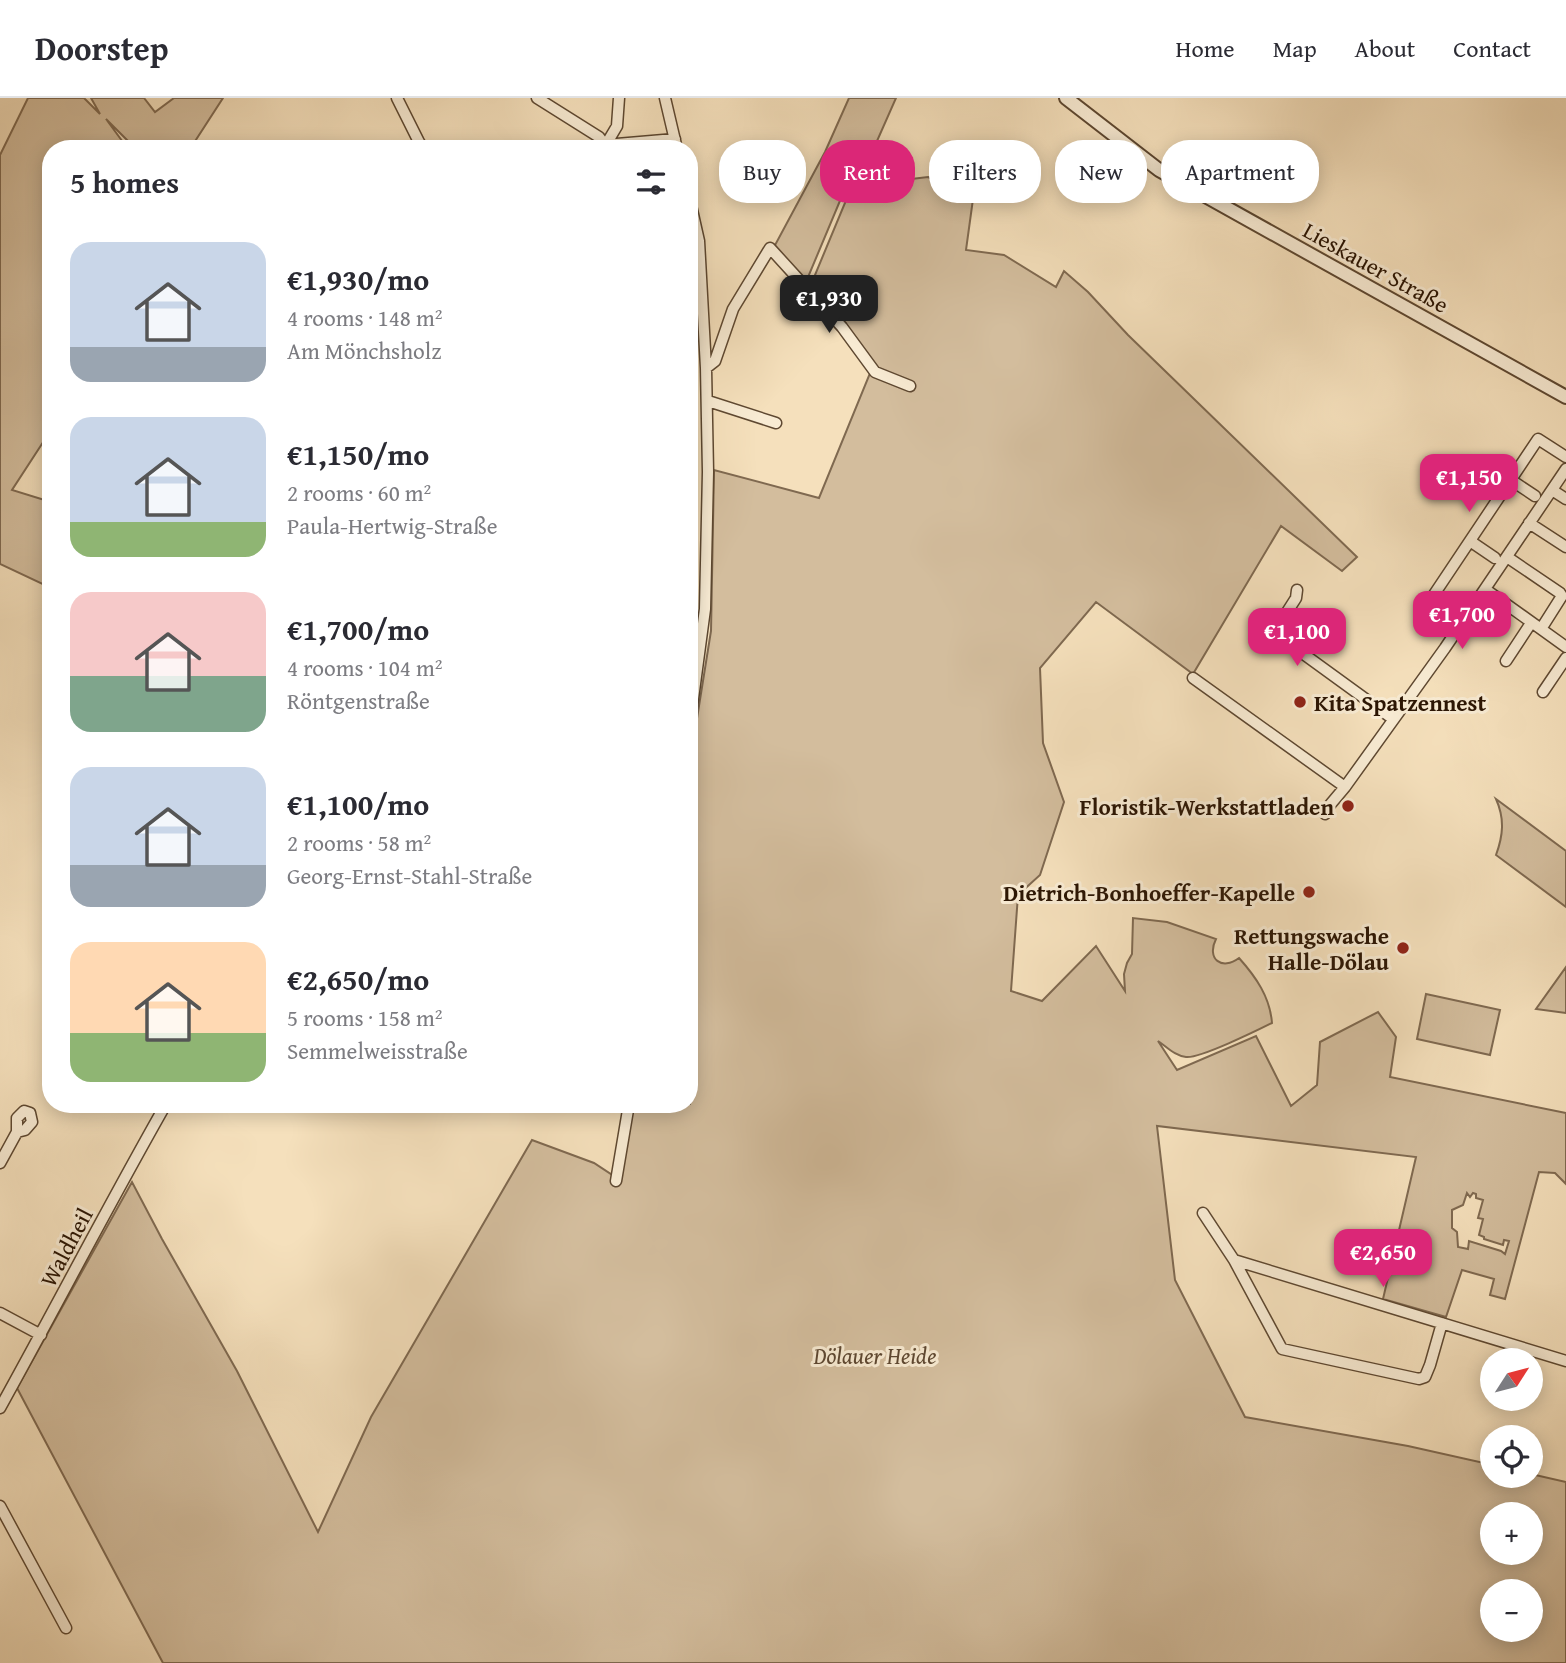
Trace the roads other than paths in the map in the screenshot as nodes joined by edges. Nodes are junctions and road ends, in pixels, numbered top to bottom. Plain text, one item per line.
1 (397, 98) edge
2 (537, 98) edge
3 (619, 98) edge
4 (665, 98) edge
5 (1066, 98) edge
6 (415, 140) edge
7 (600, 140) edge
8 (609, 140) edge
9 (675, 140) edge
10 (698, 237) edge
11 (699, 241) joint
12 (706, 368) junction
13 (909, 386) dead end
14 (1566, 397) edge
15 (708, 401) junction
16 (776, 423) dead end
17 (1566, 457) edge
18 (1566, 469) edge
19 (1511, 480) junction
20 (1552, 490) junction
21 (1535, 496) dead end
22 (1566, 499) edge
23 (1530, 523) junction
24 (1470, 541) junction
25 (1566, 547) edge
26 (1507, 557) junction
27 (1495, 558) dead end
28 (1485, 589) junction
29 (1297, 590) dead end
30 (1531, 622) junction
31 (1462, 623) junction
32 (1541, 629) junction
33 (1566, 647) edge
34 (1566, 658) edge
35 (698, 661) edge
36 (1506, 661) dead end
37 (1193, 678) dead end
38 (1543, 692) dead end
39 (1393, 719) junction
40 (1345, 787) junction
41 (1325, 814) dead end
42 (161, 1113) edge
43 (628, 1113) edge
44 (17, 1132) dead end
45 (0, 1163) edge
46 (617, 1181) dead end
47 (1203, 1213) dead end
48 (1234, 1260) junction
49 (0, 1313) edge
50 (1442, 1323) junction
51 (41, 1335) junction
52 (1566, 1361) edge
53 (0, 1408) edge
54 (0, 1506) edge
55 (66, 1628) dead end

1 - 6 street
2 - 7 street
3 - 8 street
4 - 9 street
5 - 14 street, Lieskauer Straße
10 - 11 street
11 - 12 street
12 - 13 street
12 - 15 street
15 - 16 street
15 - 35 street
17 - 19 street
18 - 20 street
19 - 21 street
19 - 24 street
20 - 22 street
20 - 23 street
23 - 25 street
23 - 26 street
24 - 27 street
24 - 31 street
26 - 28 street
26 - 32 street
28 - 30 street
28 - 31 street
29 - 39 street
30 - 32 street
30 - 36 street
31 - 39 street
32 - 33 street
34 - 38 street
37 - 40 street
39 - 40 street
40 - 41 street
42 - 51 street, Waldheil
43 - 46 street
44 - 45 street
47 - 48 street
48 - 50 street
48 - 50 street
49 - 51 street
50 - 52 street
51 - 53 street, Waldheil
54 - 55 street

